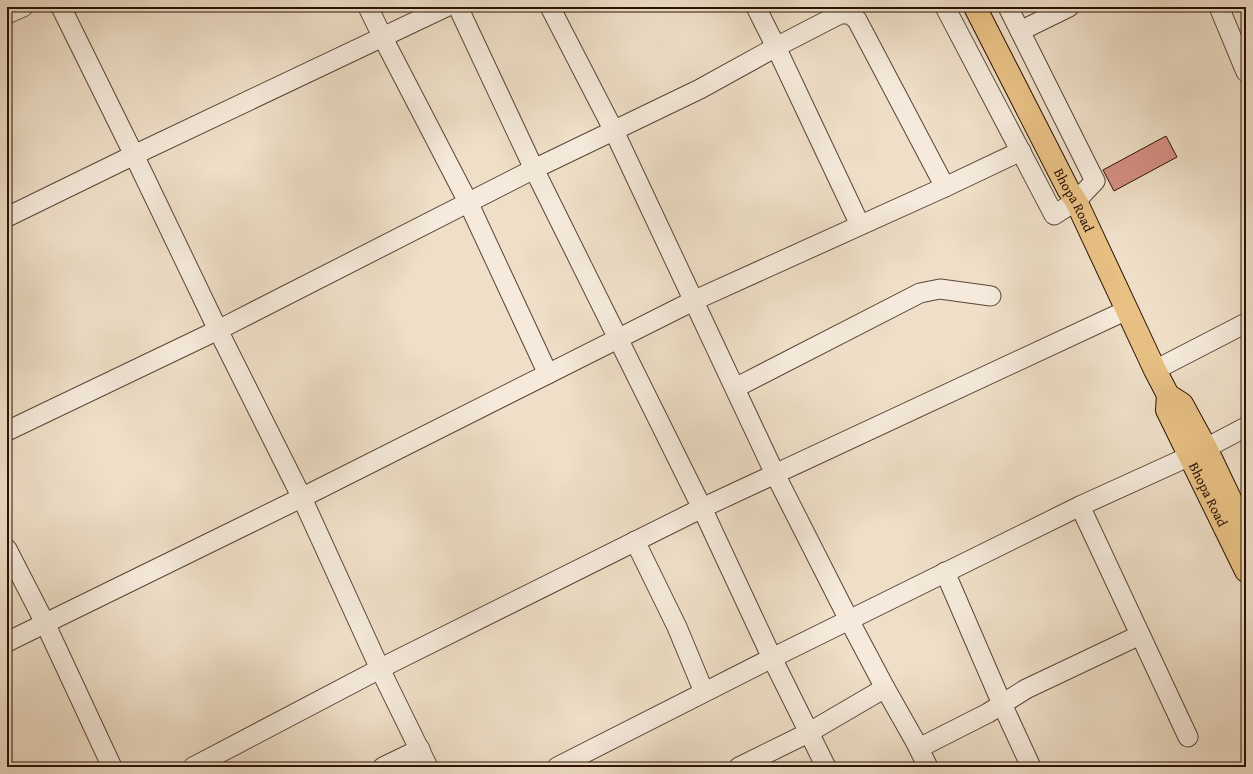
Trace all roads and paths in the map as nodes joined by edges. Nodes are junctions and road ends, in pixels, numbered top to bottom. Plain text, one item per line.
1 (23, 7) edge
2 (61, 7) edge
3 (368, 7) edge
4 (446, 7) edge
5 (458, 7) edge
6 (550, 7) edge
7 (756, 7) edge
8 (945, 7) edge
9 (975, 7) edge
10 (1008, 7) edge
11 (1069, 7) edge
12 (1219, 7) edge
13 (7, 14) edge
14 (1020, 32) junction
15 (383, 38) junction
16 (776, 47) junction
17 (1246, 72) edge
18 (614, 132) junction
19 (1021, 151) junction
20 (134, 155) junction
21 (534, 169) junction
22 (945, 187) junction
23 (1072, 195) junction
24 (468, 202) junction
25 (7, 217) edge
26 (860, 225) junction
27 (991, 296) dead end
28 (693, 301) junction
29 (1127, 310) junction
30 (1246, 323) edge
31 (218, 330) junction
32 (618, 338) junction
33 (1155, 370) junction
34 (548, 374) junction
35 (735, 388) junction
36 (1246, 427) edge
37 (7, 431) edge
38 (1198, 452) junction
39 (775, 474) junction
40 (302, 498) junction
41 (1080, 506) junction
42 (702, 508) junction
43 (1246, 530) edge
44 (635, 541) junction
45 (7, 548) edge
46 (1246, 571) edge
47 (945, 572) junction
48 (849, 620) junction
49 (46, 623) junction
50 (1140, 635) junction
51 (7, 642) edge
52 (772, 658) junction
53 (380, 669) junction
54 (885, 688) junction
55 (704, 692) junction
56 (1002, 704) junction
57 (808, 733) junction
58 (1188, 737) dead end
59 (919, 748) junction
60 (420, 749) junction
61 (112, 767) edge
62 (193, 767) edge
63 (383, 767) edge
64 (428, 767) edge
65 (558, 767) edge
66 (739, 767) edge
67 (826, 767) edge
68 (928, 767) edge
69 (1031, 767) edge

1 - 13 street
2 - 20 street
3 - 15 street
4 - 15 street
5 - 21 street
6 - 18 street
7 - 16 street
8 - 19 street
9 - 23 main road, Bhopa Road
10 - 14 street
11 - 14 street
12 - 17 street
14 - 23 street
15 - 20 street
15 - 24 street
16 - 18 street
16 - 22 street
16 - 26 street
18 - 21 street
18 - 28 street
19 - 22 street
19 - 23 street
20 - 25 street
20 - 31 street
21 - 24 street
21 - 32 street
22 - 26 street
23 - 29 main road, Bhopa Road
24 - 31 street
24 - 34 street
26 - 28 street
27 - 35 street
28 - 32 street
28 - 35 street
29 - 33 main road, Bhopa Road
29 - 39 street
30 - 33 street
31 - 37 street
31 - 40 street
32 - 34 street
32 - 42 street
33 - 38 main road, Bhopa Road
34 - 40 street
35 - 39 street
36 - 38 street
38 - 41 street
38 - 43 main road, Bhopa Road
38 - 46 main road, Bhopa Road
39 - 42 street
39 - 48 street
40 - 49 street
40 - 53 street
41 - 47 street
41 - 50 street
42 - 44 street
42 - 52 street
44 - 53 street
44 - 55 street
45 - 49 street
47 - 48 street
47 - 56 street
48 - 52 street
48 - 54 street
49 - 51 street
49 - 61 street
50 - 56 street
50 - 58 street
52 - 55 street
52 - 57 street
53 - 60 street
53 - 62 street
54 - 57 street
54 - 59 street
55 - 65 street
56 - 59 street
56 - 69 street
57 - 66 street
57 - 67 street
59 - 68 street
60 - 63 street
60 - 64 street

